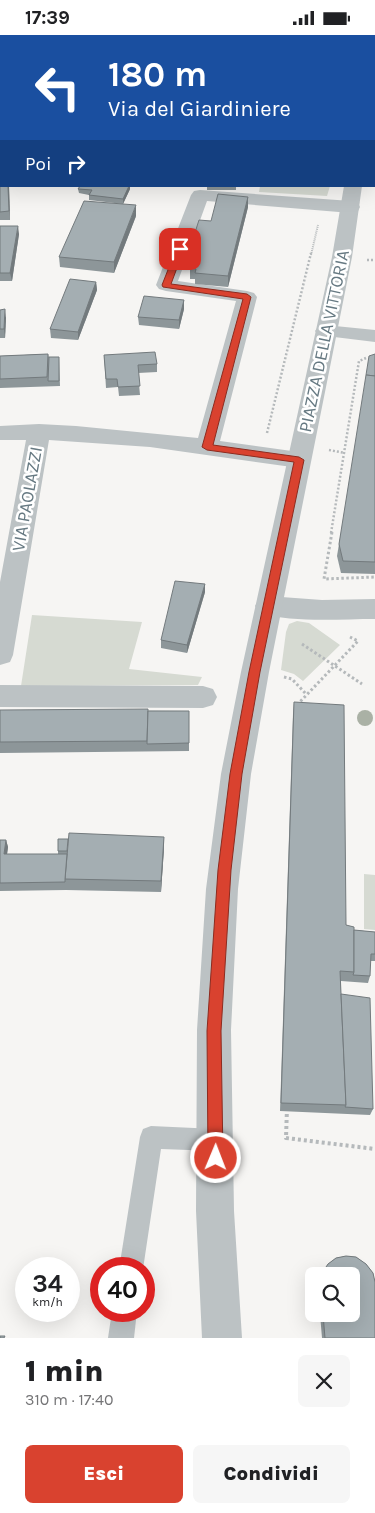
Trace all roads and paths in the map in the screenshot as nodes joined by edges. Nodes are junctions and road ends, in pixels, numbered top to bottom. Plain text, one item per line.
1 (353, 187) edge
2 (350, 207) junction
3 (319, 221) dead end
4 (326, 331) junction
5 (375, 336) edge
6 (367, 357) edge
7 (39, 431) junction
8 (0, 433) edge
9 (265, 439) dead end
10 (207, 447) junction
11 (324, 450) dead end
12 (346, 453) junction
13 (299, 460) junction
14 (375, 577) edge
15 (268, 605) junction
16 (375, 609) edge
17 (344, 633) dead end
18 (302, 644) dead end
19 (0, 655) edge
20 (335, 665) junction
21 (277, 674) dead end
22 (362, 684) dead end
23 (306, 694) junction
24 (0, 696) edge
25 (204, 697) dead end
26 (297, 714) edge
27 (287, 1099) edge
28 (216, 1140) junction
29 (375, 1149) edge
30 (133, 1257) edge
31 (123, 1322) edge
32 (121, 1338) edge
33 (222, 1338) edge

1 - 2 street, PIAZZA DELLA VITTORIA
2 - 4 street, PIAZZA DELLA VITTORIA
2 - 10 street
3 - 9 path
4 - 5 street
4 - 13 street, PIAZZA DELLA VITTORIA
6 - 12 path
7 - 8 street
7 - 10 street
7 - 19 street, VIA PAOLAZZI
10 - 13 street
11 - 12 path
12 - 14 path
13 - 15 street, PIAZZA DELLA VITTORIA
15 - 16 street
15 - 28 street, PIAZZA DELLA VITTORIA
17 - 20 path
18 - 20 path
20 - 22 path
20 - 23 path
21 - 23 path
23 - 26 path
24 - 25 street
27 - 29 path
28 - 30 lane
28 - 33 street, PIAZZA DELLA VITTORIA
31 - 32 lane

